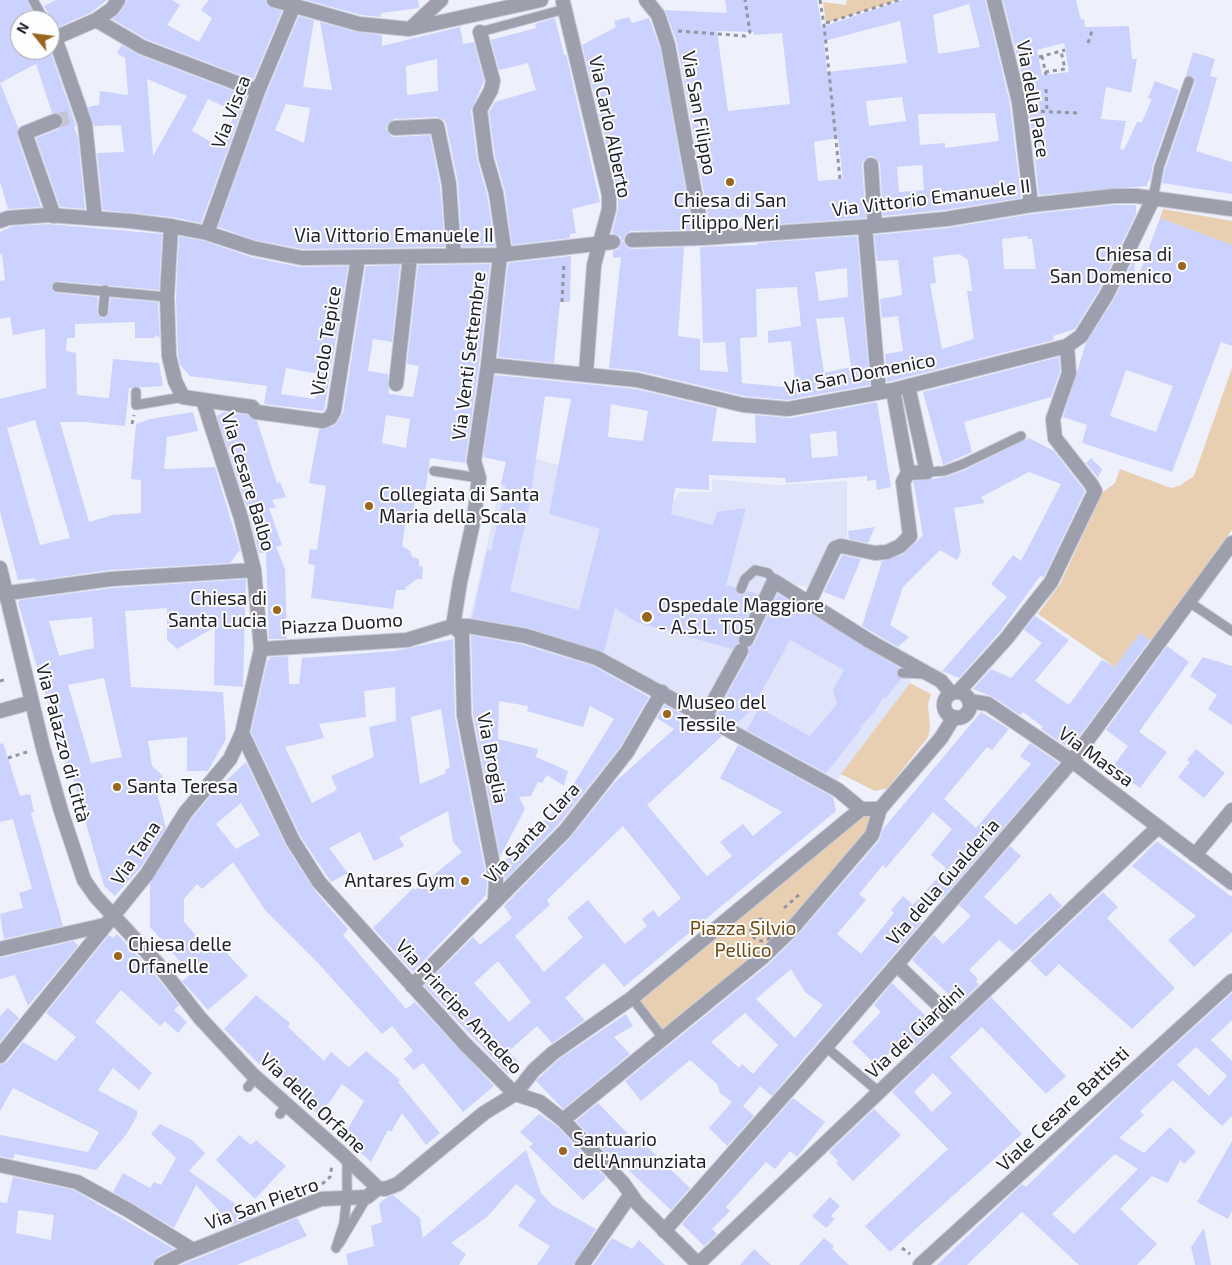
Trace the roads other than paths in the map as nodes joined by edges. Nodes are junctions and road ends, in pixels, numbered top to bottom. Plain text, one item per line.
1 (118, 0) edge
2 (274, 0) edge
3 (441, 0) edge
4 (542, 0) edge
5 (548, 0) edge
6 (646, 0) edge
7 (994, 0) edge
8 (567, 4) edge
9 (294, 5) junction
10 (96, 20) junction
11 (409, 29) junction
12 (480, 32) joint
13 (60, 33) edge
14 (60, 56) edge
15 (1189, 81) dead end
16 (258, 91) junction
17 (55, 121) tunnel mouth
18 (395, 128) dead end
19 (871, 165) dead end
20 (1152, 199) junction
21 (1031, 205) junction
22 (1232, 209) edge
23 (54, 216) junction
24 (95, 218) junction
25 (0, 221) edge
26 (171, 226) junction
27 (870, 226) junction
28 (207, 233) junction
29 (703, 238) junction
30 (632, 240) dead end
31 (613, 242) dead end
32 (598, 244) junction
33 (502, 255) junction
34 (454, 256) junction
35 (410, 257) junction
36 (358, 258) junction
37 (57, 287) dead end
38 (105, 290) junction
39 (167, 297) junction
40 (103, 312) dead end
41 (1067, 346) junction
42 (488, 365) junction
43 (586, 373) junction
44 (396, 384) dead end
45 (908, 386) junction
46 (886, 391) junction
47 (136, 392) dead end
48 (183, 397) junction
49 (203, 400) junction
50 (1021, 436) dead end
51 (434, 471) dead end
52 (927, 472) junction
53 (479, 478) junction
54 (906, 478) junction
55 (1232, 543) edge
56 (0, 568) edge
57 (254, 570) junction
58 (774, 581) junction
59 (741, 589) dead end
60 (3, 593) edge
61 (1189, 602) junction
62 (809, 603) junction
63 (453, 626) junction
64 (1232, 632) edge
65 (261, 649) junction
66 (902, 673) dead end
67 (929, 674) junction
68 (662, 692) junction
69 (954, 693) junction
70 (969, 701) junction
71 (32, 702) junction
72 (0, 710) edge
73 (705, 717) junction
74 (954, 717) junction
75 (242, 733) junction
76 (1072, 761) junction
77 (861, 809) junction
78 (880, 810) junction
79 (1232, 810) edge
80 (1158, 827) junction
81 (1196, 855) junction
82 (1232, 883) edge
83 (495, 900) junction
84 (110, 921) junction
85 (0, 949) edge
86 (897, 965) junction
87 (1232, 981) edge
88 (412, 986) junction
89 (632, 998) junction
90 (954, 1020) junction
91 (663, 1038) junction
92 (826, 1047) junction
93 (0, 1056) edge
94 (878, 1092) junction
95 (515, 1094) junction
96 (563, 1120) junction
97 (347, 1158) junction
98 (0, 1165) edge
99 (372, 1193) junction
100 (631, 1194) junction
101 (347, 1198) junction
102 (664, 1231) junction
103 (192, 1250) junction
104 (698, 1264) edge
105 (161, 1265) edge
106 (582, 1265) edge
107 (920, 1265) edge

1 - 10 street
2 - 9 street
3 - 11 street
4 - 11 street
5 - 8 street
6 - 29 street, Via San Filippo
7 - 21 street, Via della Pace
8 - 12 lane
8 - 32 street, Via Carlo Alberto
9 - 11 street
9 - 16 street, Via Visca
10 - 13 street
10 - 16 street
12 - 33 street, Via Venti Settembre
14 - 24 street
15 - 20 lane
16 - 28 street, Via Visca
17 - 23 street
18 - 34 street
19 - 27 street
20 - 21 street, Via Vittorio Emanuele II
20 - 22 street, Via Vittorio Emanuele II
20 - 41 street, Via San Domenico
21 - 27 street, Via Vittorio Emanuele II
23 - 24 street, Via Vittorio Emanuele II
23 - 25 street, Via Vittorio Emanuele II
24 - 26 street, Via Vittorio Emanuele II
26 - 28 street, Via Vittorio Emanuele II
26 - 39 street
27 - 29 street, Via Vittorio Emanuele II
27 - 46 street
28 - 36 street, Via Vittorio Emanuele II
29 - 30 street, Via Vittorio Emanuele II
31 - 32 street, Via Vittorio Emanuele II
32 - 33 street, Via Vittorio Emanuele II
32 - 43 street, Via Carlo Alberto
33 - 34 street, Via Vittorio Emanuele II
33 - 42 street, Via Venti Settembre
34 - 35 street, Via Vittorio Emanuele II
35 - 36 street, Via Vittorio Emanuele II
35 - 44 street
36 - 49 street, Vicolo Tepice
37 - 38 lane
38 - 39 lane
38 - 40 lane
39 - 48 street
41 - 45 street, Via San Domenico
41 - 69 street
42 - 43 street, Via San Domenico
42 - 53 street, Via Venti Settembre
43 - 46 street, Via San Domenico
45 - 46 street, Via San Domenico
45 - 52 street
46 - 54 street
47 - 48 lane
48 - 49 street, Via Cesare Balbo
49 - 57 street, Via Cesare Balbo
50 - 52 lane
51 - 53 lane
52 - 54 street
53 - 63 street
54 - 62 street
55 - 61 street, Via della Gualderia
56 - 60 street, Via Palazzo di Città
57 - 60 street
57 - 65 street, Via Cesare Balbo
58 - 59 lane
58 - 62 street
58 - 73 street
60 - 71 street, Via Palazzo di Città
61 - 64 lane
61 - 76 street, Via della Gualderia
62 - 67 street
63 - 65 street, Piazza Duomo
63 - 68 street
63 - 83 street, Via Broglia
65 - 75 street, Via Tana
66 - 67 lane
67 - 69 street
68 - 73 street
68 - 83 street, Via Santa Clara
69 - 70 street
69 - 74 street
70 - 74 street
70 - 76 street, Via Massa
71 - 72 street
71 - 84 street, Via Palazzo di Città
73 - 77 street
74 - 78 street
75 - 84 street, Via Tana
75 - 88 street, Via Principe Amedeo
76 - 80 street, Via Massa
76 - 86 street, Via della Gualderia
77 - 78 street
77 - 89 street
78 - 91 street
79 - 81 street
80 - 81 street, Via Massa
80 - 90 street, Via dei Giardini
81 - 82 street, Via Massa
83 - 88 street, Via Santa Clara
84 - 85 street
84 - 93 street, Via Tana
84 - 97 street, Via delle Orfane
86 - 90 street
86 - 92 street, Via della Gualderia
87 - 107 street, Viale Cesare Battisti
88 - 95 street, Via Principe Amedeo
89 - 91 lane
89 - 95 street
90 - 94 street, Via dei Giardini
91 - 96 street
92 - 94 lane
92 - 102 street, Via della Gualderia
94 - 104 street, Via dei Giardini
95 - 96 street, Via Principe Amedeo
95 - 99 street
96 - 100 street, Via Principe Amedeo
97 - 99 street, Via delle Orfane
97 - 101 lane
98 - 103 street
99 - 101 street, Via San Pietro
99 - 101 lane
100 - 102 street, Via Principe Amedeo
100 - 106 street
101 - 103 street, Via San Pietro
102 - 104 street, Via Principe Amedeo
103 - 105 street, Via San Pietro

